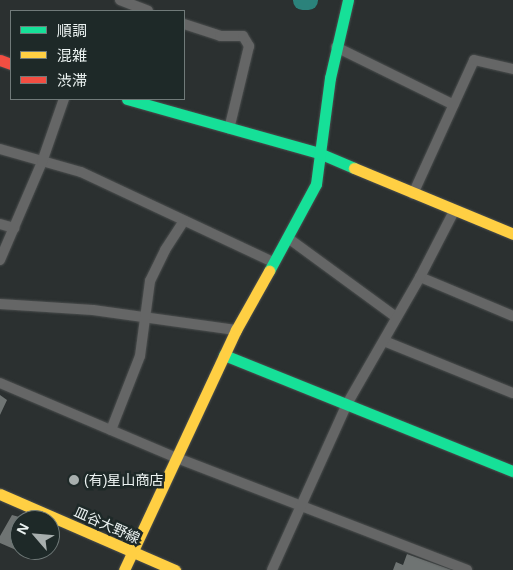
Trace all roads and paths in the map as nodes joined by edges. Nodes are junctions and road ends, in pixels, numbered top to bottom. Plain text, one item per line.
1 (120, 0) edge
2 (348, 0) edge
3 (145, 10) edge
4 (185, 24) edge
5 (336, 47) junction
6 (513, 70) edge
7 (64, 100) edge
8 (130, 100) edge
9 (454, 105) junction
10 (229, 129) junction
11 (0, 149) edge
12 (319, 153) junction
13 (42, 162) junction
14 (414, 194) junction
15 (454, 211) junction
16 (184, 221) junction
17 (0, 224) edge
18 (14, 228) junction
19 (512, 231) edge
20 (288, 238) junction
21 (0, 260) edge
22 (273, 262) junction
23 (420, 277) junction
24 (0, 304) edge
25 (513, 316) edge
26 (396, 317) junction
27 (144, 319) junction
28 (236, 330) junction
29 (384, 341) junction
30 (224, 356) junction
31 (0, 383) edge
32 (513, 393) edge
33 (347, 404) junction
34 (111, 430) junction
35 (177, 458) junction
36 (513, 471) edge
37 (0, 494) edge
38 (299, 507) junction
39 (132, 552) junction
40 (124, 570) edge
41 (175, 570) edge
42 (272, 570) edge
43 (467, 570) edge

1 - 3 street
2 - 5 street
4 - 10 street
5 - 9 street
5 - 12 street
6 - 9 street
7 - 13 street
8 - 10 street
9 - 14 street
10 - 12 street
11 - 13 street
12 - 14 street
12 - 20 street
13 - 16 street
13 - 18 street
14 - 15 street
15 - 19 street
15 - 23 street
16 - 22 street
16 - 27 street
17 - 18 street
18 - 21 street
20 - 22 street
20 - 26 street
22 - 28 street
23 - 25 street
23 - 26 street
24 - 27 street
26 - 29 street
27 - 28 street
27 - 34 street
28 - 30 street
29 - 32 street
29 - 33 street
30 - 33 street
30 - 35 street
31 - 34 street
33 - 36 street
33 - 38 street
34 - 35 street
35 - 38 street
35 - 39 street
37 - 39 street, 皿谷大野線
38 - 42 street
38 - 43 street
39 - 40 street
39 - 41 street, 皿谷大野線

